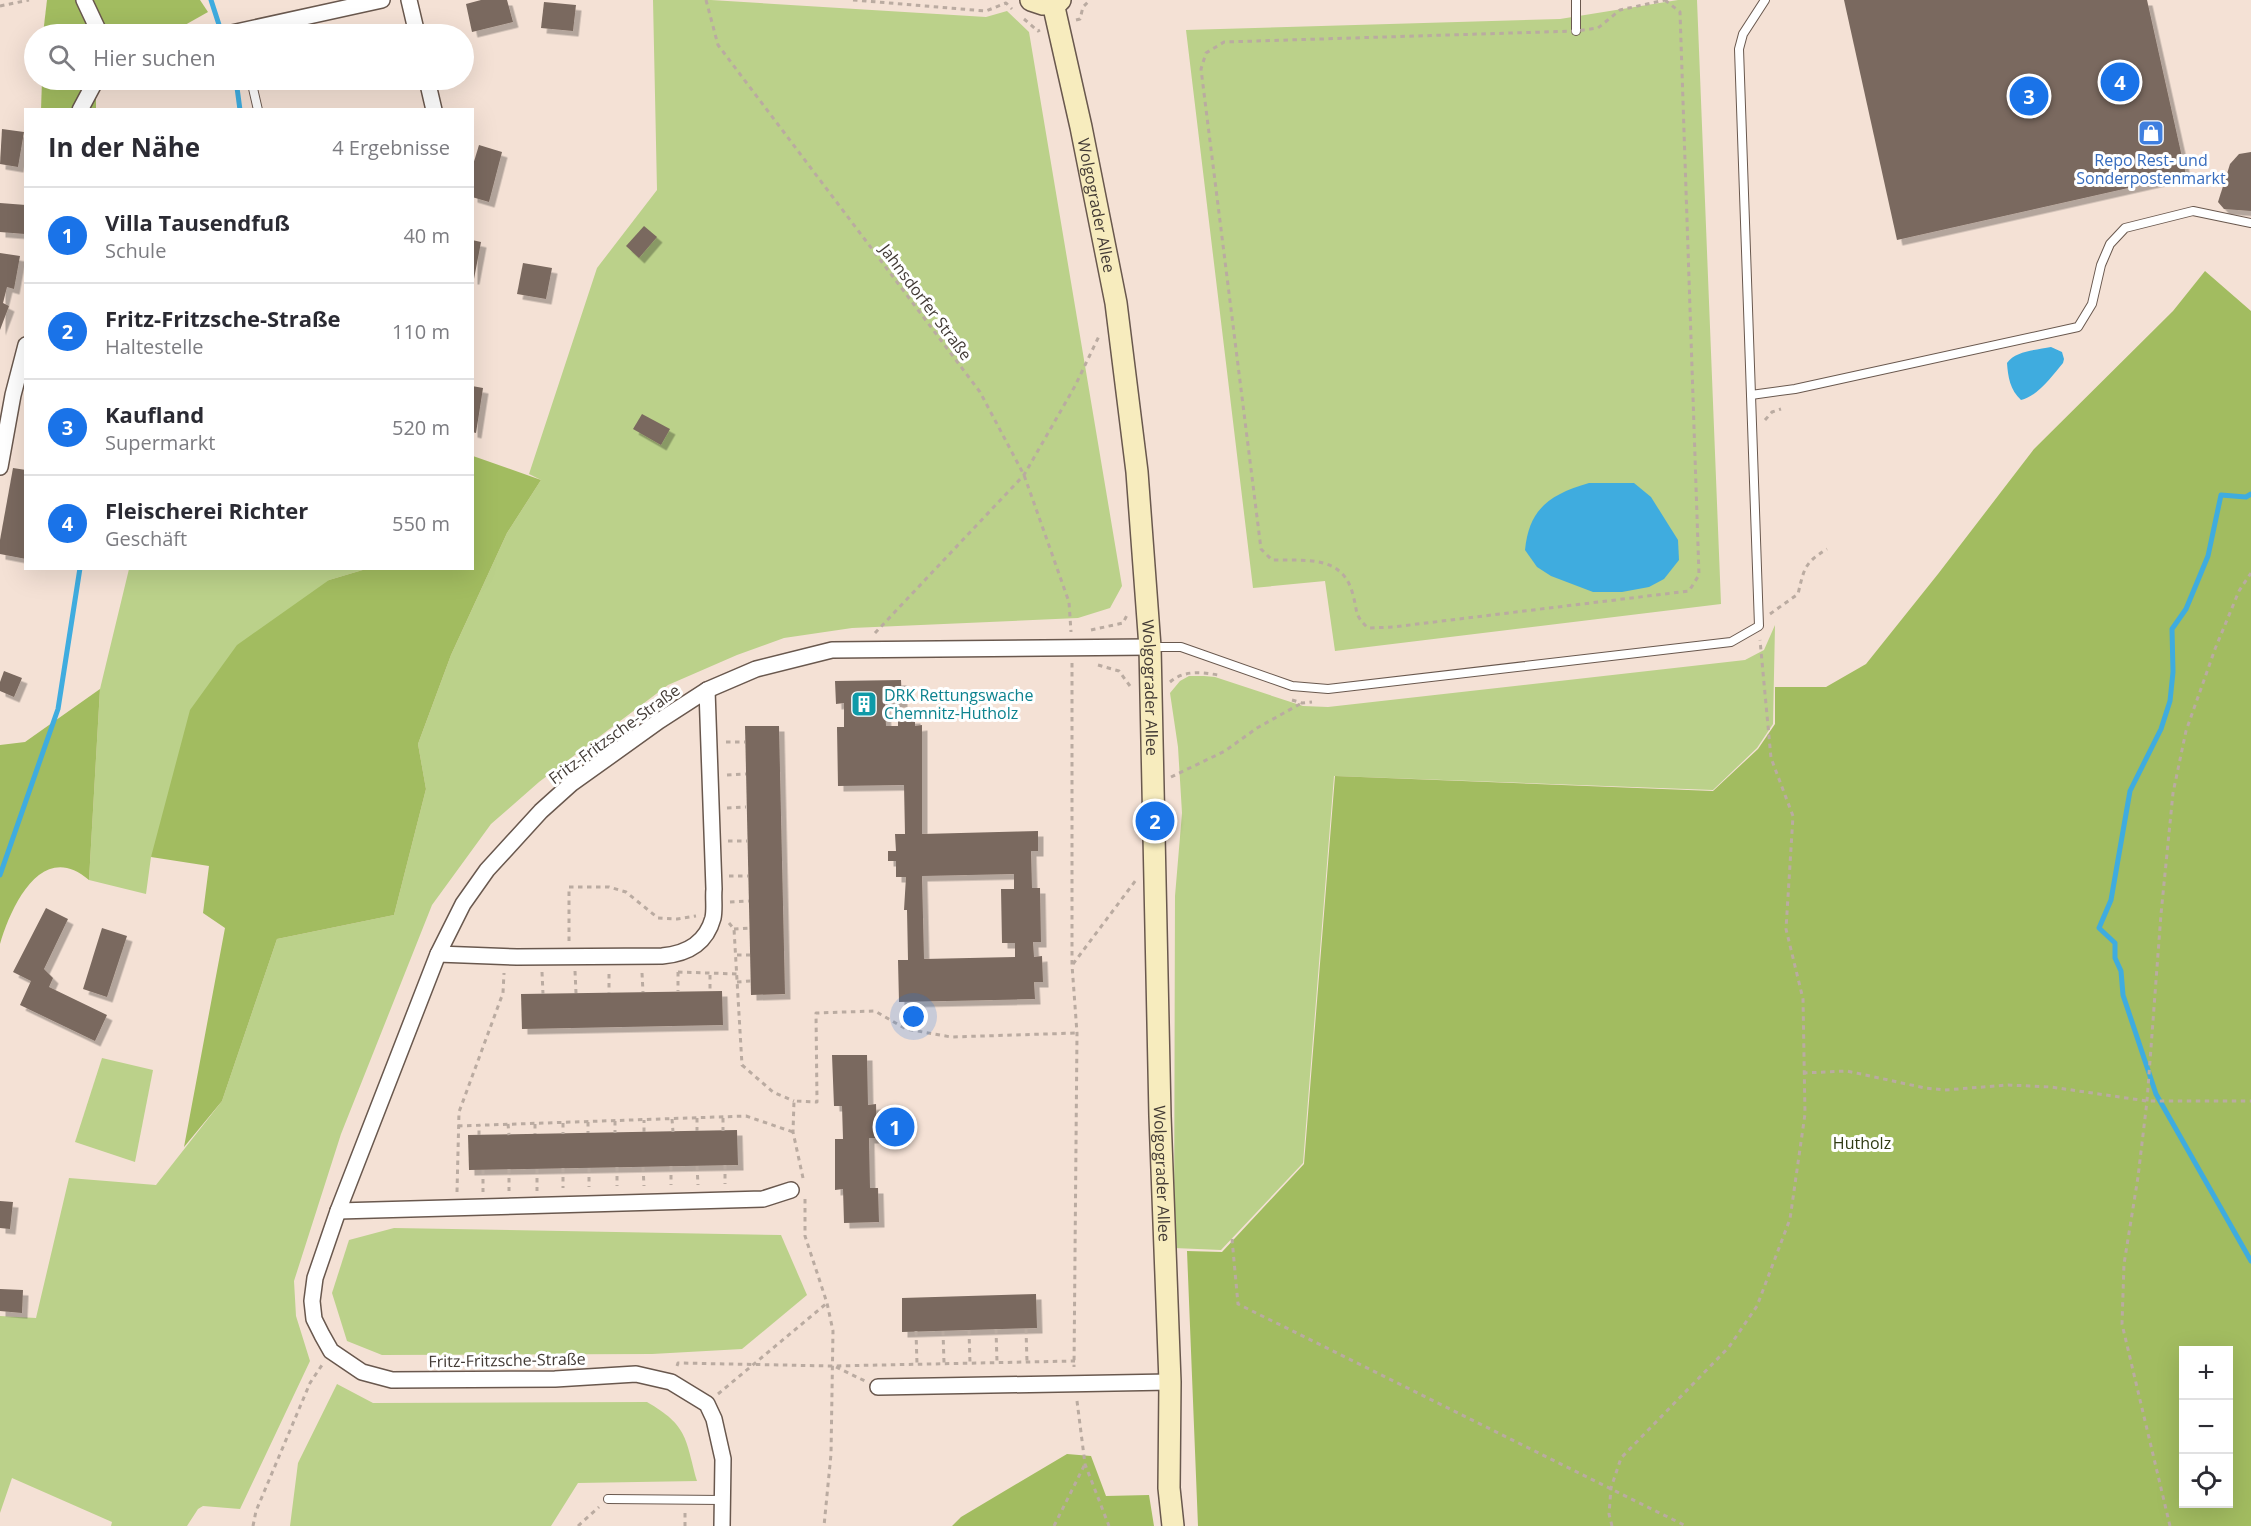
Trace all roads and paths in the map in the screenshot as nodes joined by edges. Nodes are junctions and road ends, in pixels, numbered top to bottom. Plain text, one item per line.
1 (29, 0) edge
2 (84, 0) edge
3 (382, 0) edge
4 (409, 0) edge
5 (706, 0) edge
6 (853, 0) edge
7 (1576, 0) edge
8 (1765, 0) edge
9 (1057, 1) edge
10 (1005, 2) edge
11 (0, 6) edge
12 (1022, 9) edge
13 (95, 24) edge
14 (272, 24) edge
15 (415, 24) edge
16 (1057, 26) junction
17 (1576, 31) junction
18 (91, 90) edge
19 (253, 90) edge
20 (429, 90) edge
21 (81, 108) edge
22 (258, 108) edge
23 (434, 108) edge
24 (2251, 224) edge
25 (1100, 333) dead end
26 (24, 353) edge
27 (1751, 395) junction
28 (1781, 409) dead end
29 (1765, 421) dead end
30 (0, 467) edge
31 (1024, 475) junction
32 (1827, 549) dead end
33 (2251, 573) edge
34 (1770, 605) dead end
35 (1131, 606) dead end
36 (1082, 632) dead end
37 (1755, 641) dead end
38 (1072, 646) junction
39 (1150, 647) junction
40 (860, 649) junction
41 (1072, 663) junction
42 (1082, 663) dead end
43 (1091, 664) dead end
44 (1227, 678) dead end
45 (1167, 686) dead end
46 (1132, 689) dead end
47 (707, 690) junction
48 (1287, 699) dead end
49 (1314, 702) dead end
50 (1302, 703) junction
51 (1171, 777) dead end
52 (1137, 879) dead end
53 (713, 914) junction
54 (750, 928) dead end
55 (734, 929) junction
56 (438, 954) junction
57 (677, 954) junction
58 (736, 955) junction
59 (750, 955) dead end
60 (504, 956) junction
61 (568, 956) junction
62 (542, 957) junction
63 (1072, 965) junction
64 (678, 972) junction
65 (737, 974) junction
66 (710, 975) junction
67 (751, 981) dead end
68 (737, 982) junction
69 (710, 991) dead end
70 (678, 992) dead end
71 (543, 994) dead end
72 (1077, 1033) junction
73 (1803, 1073) junction
74 (794, 1101) junction
75 (2147, 1101) junction
76 (2251, 1101) edge
77 (723, 1117) junction
78 (697, 1118) junction
79 (672, 1119) junction
80 (644, 1120) junction
81 (615, 1121) junction
82 (588, 1122) junction
83 (563, 1123) junction
84 (508, 1124) junction
85 (535, 1124) junction
86 (479, 1125) junction
87 (458, 1126) junction
88 (697, 1131) dead end
89 (723, 1131) dead end
90 (644, 1132) dead end
91 (673, 1132) dead end
92 (793, 1132) junction
93 (588, 1133) dead end
94 (615, 1133) dead end
95 (535, 1134) dead end
96 (563, 1134) dead end
97 (479, 1135) dead end
98 (508, 1135) dead end
99 (509, 1169) dead end
100 (483, 1170) dead end
101 (791, 1190) dead end
102 (510, 1206) junction
103 (483, 1207) junction
104 (457, 1208) junction
105 (338, 1211) junction
106 (1232, 1239) dead end
107 (827, 1303) junction
108 (996, 1329) dead end
109 (1026, 1329) dead end
110 (969, 1330) dead end
111 (916, 1331) dead end
112 (943, 1331) dead end
113 (331, 1351) junction
114 (1075, 1361) junction
115 (997, 1362) junction
116 (1027, 1362) junction
117 (970, 1363) junction
118 (917, 1364) junction
119 (944, 1364) junction
120 (752, 1365) junction
121 (832, 1366) junction
122 (671, 1382) junction
123 (1074, 1382) junction
124 (1170, 1382) junction
125 (878, 1386) joint
126 (707, 1404) junction
127 (1085, 1464) junction
128 (1611, 1488) junction
129 (608, 1499) joint
130 (723, 1500) junction
131 (254, 1526) edge
132 (578, 1526) edge
133 (722, 1526) edge
134 (824, 1526) edge
135 (1054, 1526) edge
136 (1109, 1526) edge
137 (1173, 1526) edge
138 (1612, 1526) edge
139 (1686, 1526) edge
140 (2170, 1526) edge

1 - 11 path
2 - 13 street
3 - 14 street
4 - 15 street
5 - 31 path, Jahnsdorfer Straße
6 - 10 path
7 - 17 lane
8 - 27 lane
9 - 12 main road, Wolgograder Allee
9 - 16 main road, Wolgograder Allee
10 - 12 path
12 - 16 path
16 - 39 main road, Wolgograder Allee
17 - 17 path
18 - 21 street
19 - 22 lane
20 - 23 street
24 - 27 lane
25 - 31 path
26 - 30 street
27 - 39 lane
28 - 29 path
31 - 38 path, Jahnsdorfer Straße
31 - 40 path
32 - 34 path
33 - 75 path
35 - 36 path
37 - 73 path
38 - 39 street, Fritz-Fritzsche-Straße
38 - 40 street, Fritz-Fritzsche-Straße
38 - 41 path, Jahnsdorfer Straße
39 - 124 main road, Wolgograder Allee
40 - 47 street, Fritz-Fritzsche-Straße
41 - 42 path
41 - 63 path, Jahnsdorfer Straße
43 - 46 path
44 - 45 path
47 - 53 street, Fritz-Fritzsche-Straße
47 - 56 street, Fritz-Fritzsche-Straße
48 - 50 path
49 - 50 path
50 - 51 path
52 - 63 path
53 - 55 path
53 - 57 street, Fritz-Fritzsche-Straße
53 - 61 path
54 - 55 path
55 - 58 path
56 - 60 street, Fritz-Fritzsche-Straße
56 - 105 street, Fritz-Fritzsche-Straße
57 - 61 street, Fritz-Fritzsche-Straße
57 - 64 path
58 - 59 path
58 - 65 path
60 - 62 street, Fritz-Fritzsche-Straße
60 - 87 path
61 - 62 street, Fritz-Fritzsche-Straße
62 - 71 path
63 - 72 path, Jahnsdorfer Straße
64 - 66 path
64 - 70 path
65 - 66 path
65 - 68 path
66 - 69 path
67 - 68 path
68 - 74 path
72 - 74 path
72 - 114 path, Jahnsdorfer Straße
73 - 75 path
73 - 128 path
74 - 92 path
75 - 76 path
75 - 140 path
77 - 78 path
77 - 89 path
77 - 92 path
78 - 79 path
78 - 88 path
79 - 80 path
79 - 91 path
80 - 81 path
80 - 90 path
81 - 82 path
81 - 94 path
82 - 83 path
82 - 93 path
83 - 85 path
83 - 96 path
84 - 85 path
84 - 86 path
84 - 98 path
85 - 95 path
86 - 87 path
86 - 97 path
87 - 104 path
92 - 107 path
99 - 102 path
100 - 103 path
101 - 102 street
102 - 103 street
103 - 104 street
104 - 105 street
105 - 113 street, Fritz-Fritzsche-Straße
106 - 128 path
107 - 120 path
107 - 121 path
108 - 115 path
109 - 116 path
110 - 117 path
111 - 118 path
112 - 119 path
113 - 122 street, Fritz-Fritzsche-Straße
113 - 131 path
114 - 116 path
114 - 123 path, Jahnsdorfer Straße
115 - 116 path
115 - 117 path
117 - 119 path
118 - 119 path
118 - 121 path
120 - 121 path
120 - 122 path
120 - 126 path
121 - 125 path
121 - 134 path
122 - 126 street, Fritz-Fritzsche-Straße
123 - 124 street
123 - 125 street
123 - 127 path, Jahnsdorfer Straße
124 - 137 main road, Wolgograder Allee
126 - 130 street
127 - 135 path
127 - 136 path, Jahnsdorfer Straße
128 - 138 path
128 - 139 path
129 - 130 lane
129 - 132 path
130 - 133 street

